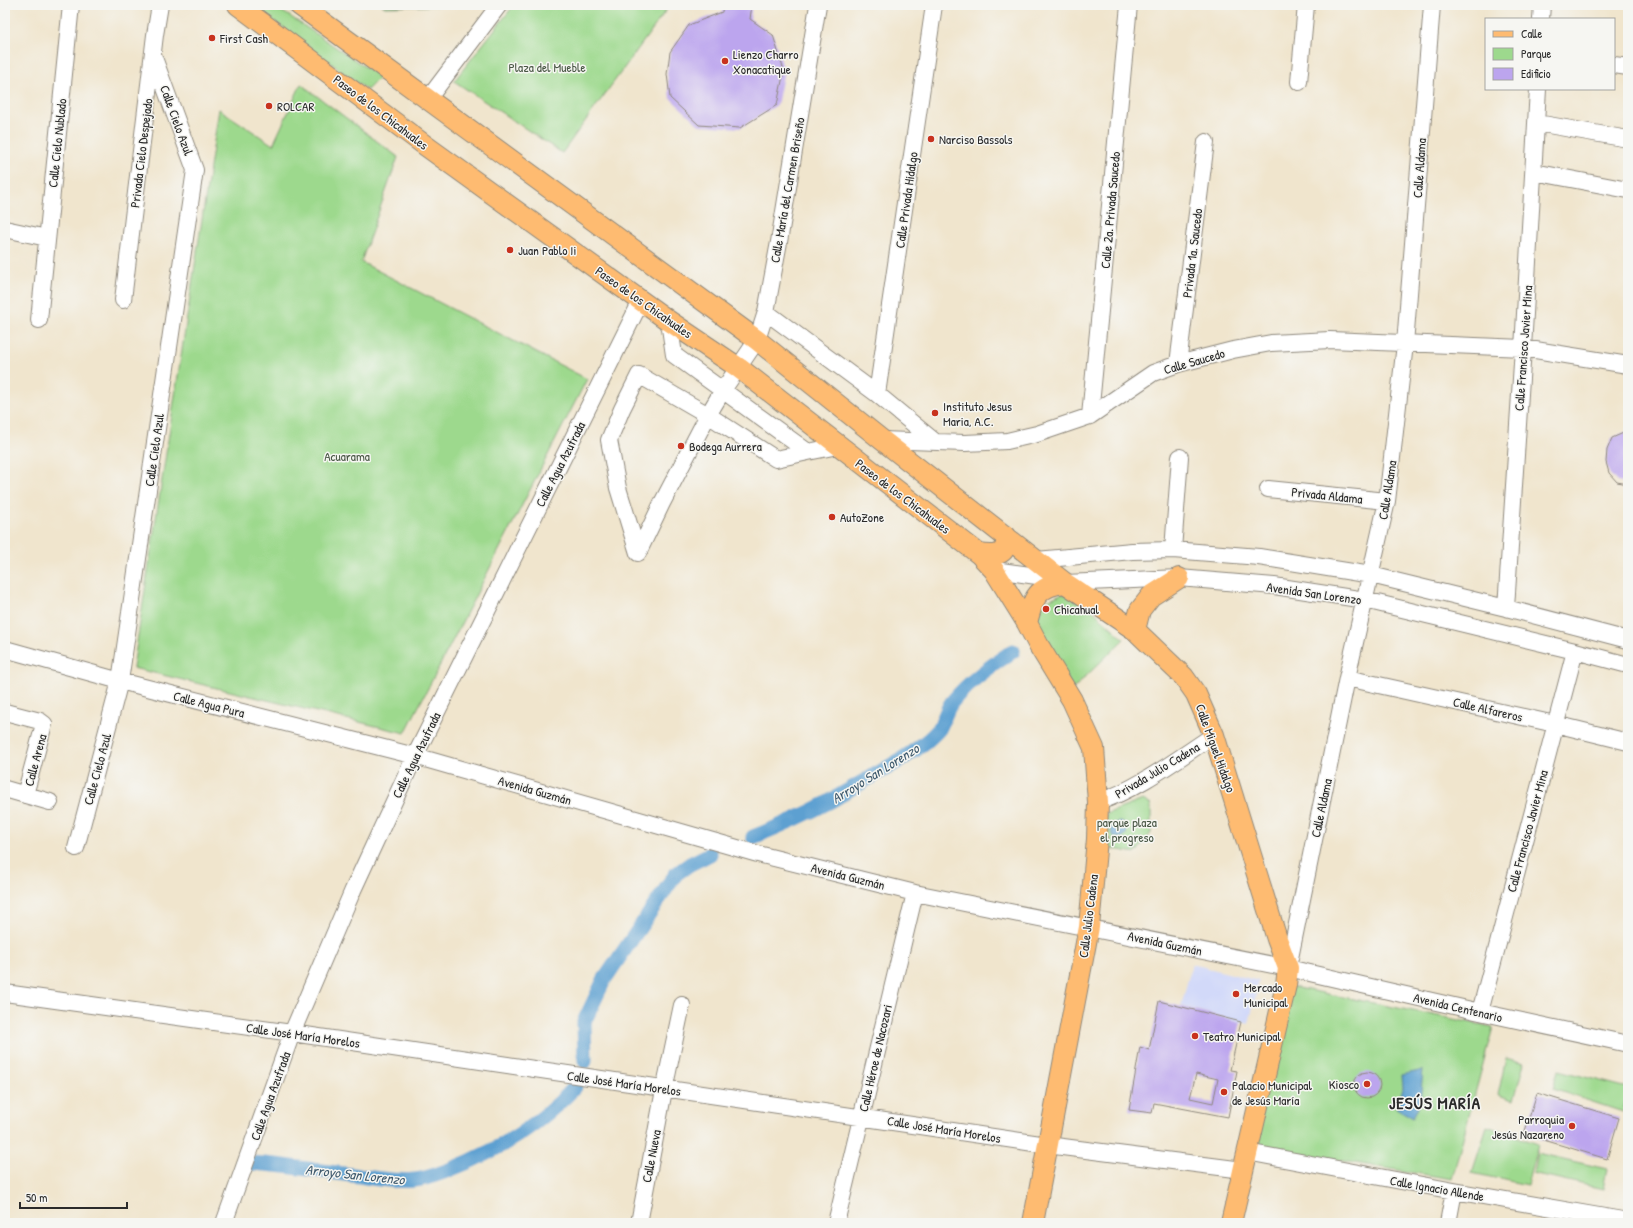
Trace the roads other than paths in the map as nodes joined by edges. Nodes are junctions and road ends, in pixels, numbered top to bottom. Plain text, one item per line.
1 (71, 5) edge
2 (160, 5) edge
3 (238, 5) edge
4 (299, 5) edge
5 (499, 5) edge
6 (818, 5) edge
7 (934, 5) edge
8 (1129, 5) edge
9 (1306, 5) edge
10 (1432, 5) edge
11 (1542, 5) edge
12 (1541, 18) edge
13 (153, 54) junction
14 (1615, 65) edge
15 (1628, 67) edge
16 (1299, 82) dead end
17 (1538, 90) edge
18 (428, 99) junction
19 (1537, 123) junction
20 (1628, 139) edge
21 (1206, 142) dead end
22 (1534, 172) junction
23 (1628, 190) edge
24 (5, 229) edge
25 (47, 238) junction
26 (123, 300) dead end
27 (642, 301) junction
28 (766, 312) junction
29 (39, 320) dead end
30 (669, 321) junction
31 (757, 340) junction
32 (1405, 344) junction
33 (1524, 348) junction
34 (1178, 364) junction
35 (1628, 365) edge
36 (739, 368) junction
37 (723, 390) junction
38 (877, 394) junction
39 (708, 415) junction
40 (1090, 416) junction
41 (882, 440) junction
42 (934, 441) junction
43 (838, 446) junction
44 (808, 452) junction
45 (1180, 457) dead end
46 (1268, 489) dead end
47 (1387, 501) junction
48 (1006, 536) junction
49 (1172, 550) junction
50 (979, 554) junction
51 (1037, 560) junction
52 (994, 570) junction
53 (1371, 575) junction
54 (1178, 578) junction
55 (1065, 583) junction
56 (1365, 600) junction
57 (1506, 608) junction
58 (1027, 623) junction
59 (1135, 630) junction
60 (1628, 640) edge
61 (5, 649) edge
62 (1575, 651) junction
63 (1628, 666) edge
64 (1347, 678) junction
65 (120, 681) junction
66 (5, 712) edge
67 (1555, 724) junction
68 (1214, 735) junction
69 (1628, 742) edge
70 (414, 756) junction
71 (5, 789) edge
72 (25, 795) junction
73 (50, 802) dead end
74 (1098, 802) junction
75 (76, 848) dead end
76 (915, 893) junction
77 (1089, 927) junction
78 (1288, 968) junction
79 (5, 993) edge
80 (682, 1005) dead end
81 (1480, 1012) junction
82 (292, 1033) junction
83 (1628, 1044) edge
84 (664, 1090) junction
85 (861, 1117) junction
86 (1047, 1145) junction
87 (1245, 1161) junction
88 (1454, 1191) junction
89 (1628, 1221) edge
90 (224, 1223) edge
91 (639, 1223) edge
92 (836, 1223) edge
93 (1033, 1223) edge
94 (1231, 1223) edge
95 (1448, 1223) edge

1 - 25 street, Calle Cielo Nublado
2 - 13 street, Privada Cielo Despejado
3 - 27 main road, Paseo de los Chicahuales
4 - 18 main road
5 - 18 street
6 - 28 street, Calle María del Carmen Briseño
7 - 38 street, Calle Privada Hidalgo
8 - 40 street, Calle 2a. Privada Saucedo
9 - 16 street
10 - 32 street, Calle Aldama
11 - 12 street
13 - 26 street, Privada Cielo Despejado
13 - 65 street, Calle Cielo Azul
14 - 15 street
17 - 19 street, Calle Francisco Javier Mina
18 - 31 main road
19 - 20 street
19 - 22 street, Calle Francisco Javier Mina
21 - 34 street, Privada 1a. Saucedo
22 - 23 street
22 - 33 street, Calle Francisco Javier Mina
24 - 25 street
25 - 29 street, Calle Cielo Nublado
27 - 30 main road, Paseo de los Chicahuales
27 - 70 street, Calle Agua Azufrada
28 - 31 street, Calle María del Carmen Briseño
28 - 38 street
30 - 36 main road, Paseo de los Chicahuales
30 - 37 street
31 - 36 street, Calle María del Carmen Briseño
31 - 41 main road
32 - 33 street, Calle Saucedo
32 - 34 street, Calle Saucedo
32 - 47 street, Calle Aldama
33 - 35 street, Calle Saucedo
33 - 57 street, Calle Francisco Javier Mina
34 - 40 street, Calle Saucedo
36 - 37 street, Calle María del Carmen Briseño
36 - 43 main road, Paseo de los Chicahuales
37 - 39 street, Calle María del Carmen Briseño
37 - 44 street
38 - 42 street
39 - 39 street, Calle María del Carmen Briseño
39 - 44 street
40 - 42 street, Calle Saucedo
41 - 42 street, Calle Saucedo
41 - 48 main road
43 - 44 street
43 - 50 main road, Paseo de los Chicahuales
45 - 49 street
46 - 47 street, Privada Aldama
47 - 53 street, Calle Aldama
48 - 50 main road
48 - 51 main road
49 - 51 street, Avenida San Lorenzo
49 - 53 street, Avenida San Lorenzo
50 - 52 main road, Paseo de los Chicahuales
51 - 55 main road
52 - 55 street, Avenida San Lorenzo
52 - 58 main road, Paseo de los Chicahuales
53 - 56 street, Calle Aldama
53 - 57 street, Avenida San Lorenzo
54 - 55 street, Avenida San Lorenzo
54 - 56 street, Avenida San Lorenzo
54 - 59 main road
55 - 58 main road
55 - 59 main road, Calle Miguel Hidalgo
56 - 62 street, Avenida San Lorenzo
56 - 64 street, Calle Aldama
57 - 60 street, Avenida San Lorenzo
58 - 74 main road, Calle Julio Cadena
59 - 68 main road, Calle Miguel Hidalgo
61 - 65 street, Calle Agua Pura
62 - 63 street, Avenida San Lorenzo
62 - 67 street, Calle Francisco Javier Mina
64 - 67 street, Calle Alfareros
64 - 78 street, Calle Aldama
65 - 70 street, Calle Agua Pura
65 - 75 street, Calle Cielo Azul
66 - 72 street, Calle Arena
67 - 69 street, Calle Alfareros
67 - 81 street, Calle Francisco Javier Mina
68 - 74 street, Privada Julio Cadena
68 - 78 main road, Calle Miguel Hidalgo
70 - 76 street, Avenida Guzmán
70 - 82 street, Calle Agua Azufrada
71 - 72 street
72 - 73 street
74 - 77 main road, Calle Julio Cadena
76 - 77 street, Avenida Guzmán
76 - 85 street, Calle Héroe de Nacozari
77 - 78 street, Avenida Guzmán
77 - 86 main road, Calle Julio Cadena
78 - 81 street, Avenida Centenario
78 - 87 main road
79 - 82 street, Calle José María Morelos
80 - 84 street, Calle Nueva
81 - 83 street, Avenida Centenario
82 - 84 street, Calle José María Morelos
82 - 90 street, Calle Agua Azufrada
84 - 85 street, Calle José María Morelos
84 - 91 street, Calle Nueva
85 - 86 street, Calle José María Morelos
85 - 92 street, Calle Héroe de Nacozari
86 - 87 street, Calle José María Morelos
86 - 93 main road, Calle Julio Cadena
87 - 88 street, Calle Ignacio Allende
87 - 94 main road
88 - 89 street, Calle Ignacio Allende
88 - 95 street

